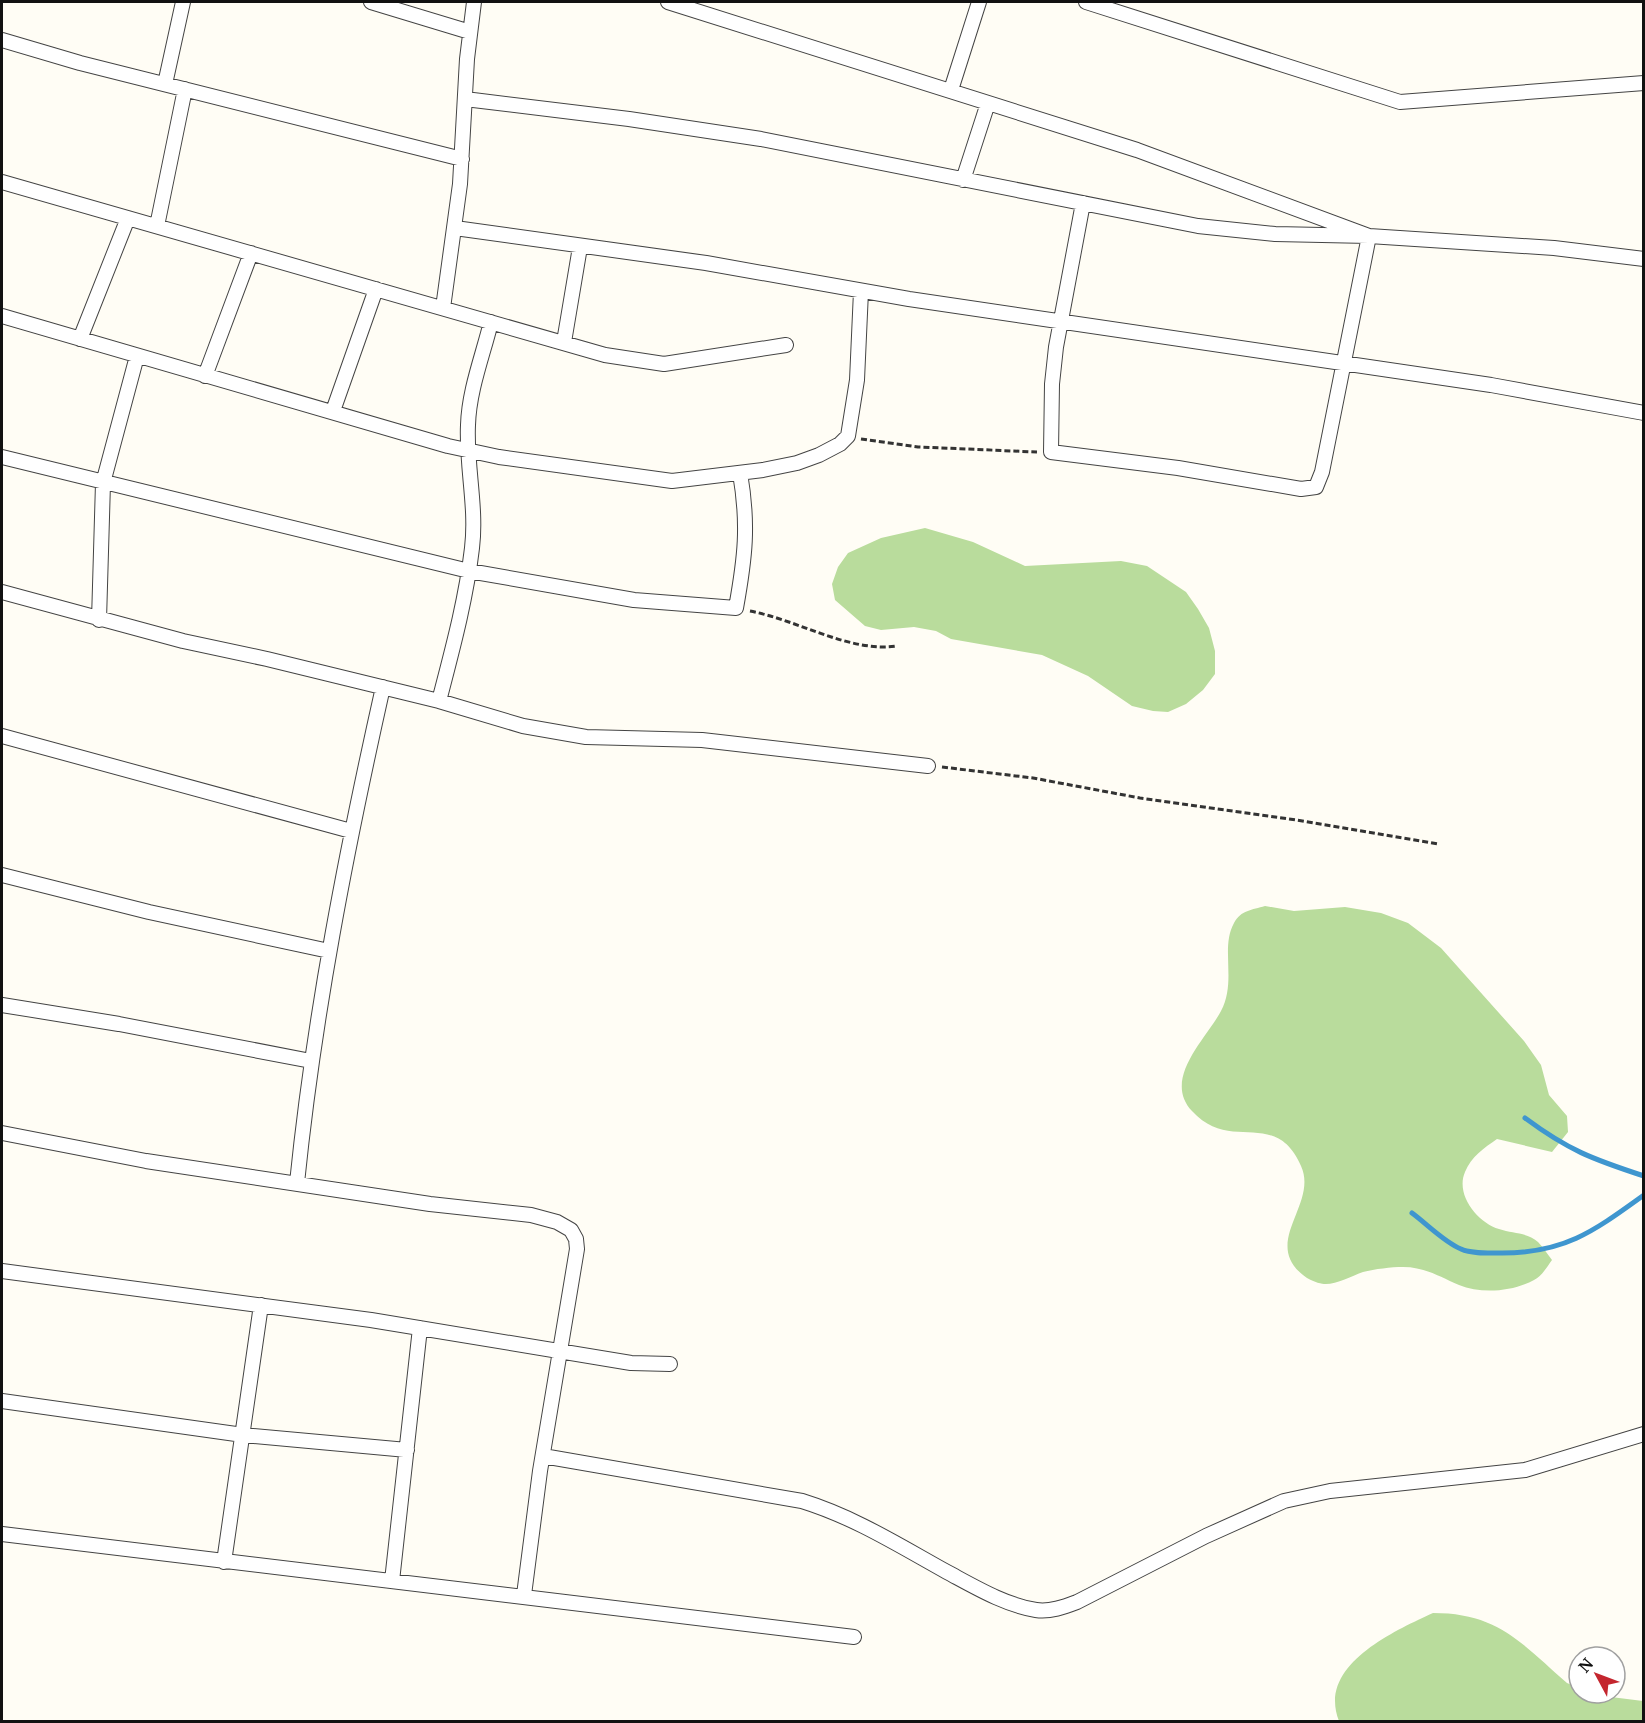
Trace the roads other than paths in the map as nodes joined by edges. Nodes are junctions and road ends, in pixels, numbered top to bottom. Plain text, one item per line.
1 (183, 2) edge
2 (371, 2) edge
3 (474, 2) edge
4 (668, 2) edge
5 (979, 2) edge
6 (1086, 2) edge
7 (470, 32) junction
8 (2, 40) edge
9 (1644, 83) edge
10 (165, 84) junction
11 (185, 89) junction
12 (951, 90) junction
13 (465, 99) junction
14 (988, 103) junction
15 (462, 159) junction
16 (963, 180) junction
17 (2, 185) edge
18 (1083, 203) junction
19 (128, 218) junction
20 (157, 226) junction
21 (455, 228) junction
22 (1369, 236) junction
23 (580, 247) junction
24 (251, 253) junction
25 (1644, 259) edge
26 (376, 289) junction
27 (861, 291) junction
28 (443, 308) junction
29 (2, 316) edge
30 (1060, 320) junction
31 (491, 322) junction
32 (80, 339) junction
33 (564, 342) junction
34 (786, 345) dead end
35 (137, 356) junction
36 (1344, 362) junction
37 (205, 376) junction
38 (333, 411) junction
39 (1644, 413) edge
40 (468, 450) junction
41 (2, 457) edge
42 (740, 474) junction
43 (103, 483) junction
44 (469, 571) junction
45 (2, 592) edge
46 (99, 620) junction
47 (383, 687) junction
48 (439, 701) junction
49 (2, 736) edge
50 (928, 766) road end
51 (351, 831) junction
52 (2, 874) edge
53 (329, 951) junction
54 (2, 1005) edge
55 (311, 1061) junction
56 (2, 1133) edge
57 (297, 1184) junction
58 (2, 1271) edge
59 (261, 1305) junction
60 (420, 1328) junction
61 (562, 1352) junction
62 (670, 1364) dead end
63 (2, 1401) edge
64 (1644, 1434) edge
65 (243, 1435) junction
66 (406, 1450) junction
67 (543, 1456) junction
68 (2, 1534) edge
69 (224, 1562) junction
70 (392, 1581) junction
71 (524, 1595) junction
72 (854, 1637) dead end

1 - 10 street
2 - 7 street
3 - 7 street
4 - 12 street
5 - 12 street
6 - 9 street
7 - 13 street
8 - 10 street
10 - 11 street
11 - 15 street
11 - 20 street
12 - 14 street
13 - 15 street
13 - 16 street
14 - 16 street
14 - 22 street
15 - 21 street
16 - 18 street
17 - 19 street
18 - 22 street
18 - 30 street
19 - 20 street
19 - 32 street
20 - 24 street
21 - 23 street
21 - 28 street
22 - 25 street
22 - 36 street
23 - 27 street
23 - 33 street
24 - 26 street
24 - 37 street
26 - 28 street
26 - 38 street
27 - 30 street
27 - 42 street
28 - 31 street
29 - 32 street
30 - 36 street
30 - 36 street
31 - 33 street
31 - 40 street
32 - 35 street
33 - 34 street
35 - 37 street
35 - 43 street
36 - 39 street
37 - 38 street
38 - 40 street
40 - 42 street
40 - 44 street
41 - 43 street
42 - 44 street
43 - 44 street
43 - 46 street
44 - 48 street
45 - 46 street
46 - 47 street
47 - 48 street
47 - 51 street
48 - 50 street
49 - 51 street
51 - 53 street
52 - 53 street
53 - 55 street
54 - 55 street
55 - 57 street
56 - 57 street
57 - 61 street
58 - 59 street
59 - 60 street
59 - 65 street
60 - 61 street
60 - 66 street
61 - 62 street
61 - 67 street
63 - 65 street
64 - 67 street
65 - 66 street
65 - 69 street
66 - 70 street
67 - 71 street
68 - 69 street
69 - 70 street
70 - 71 street
71 - 72 street

